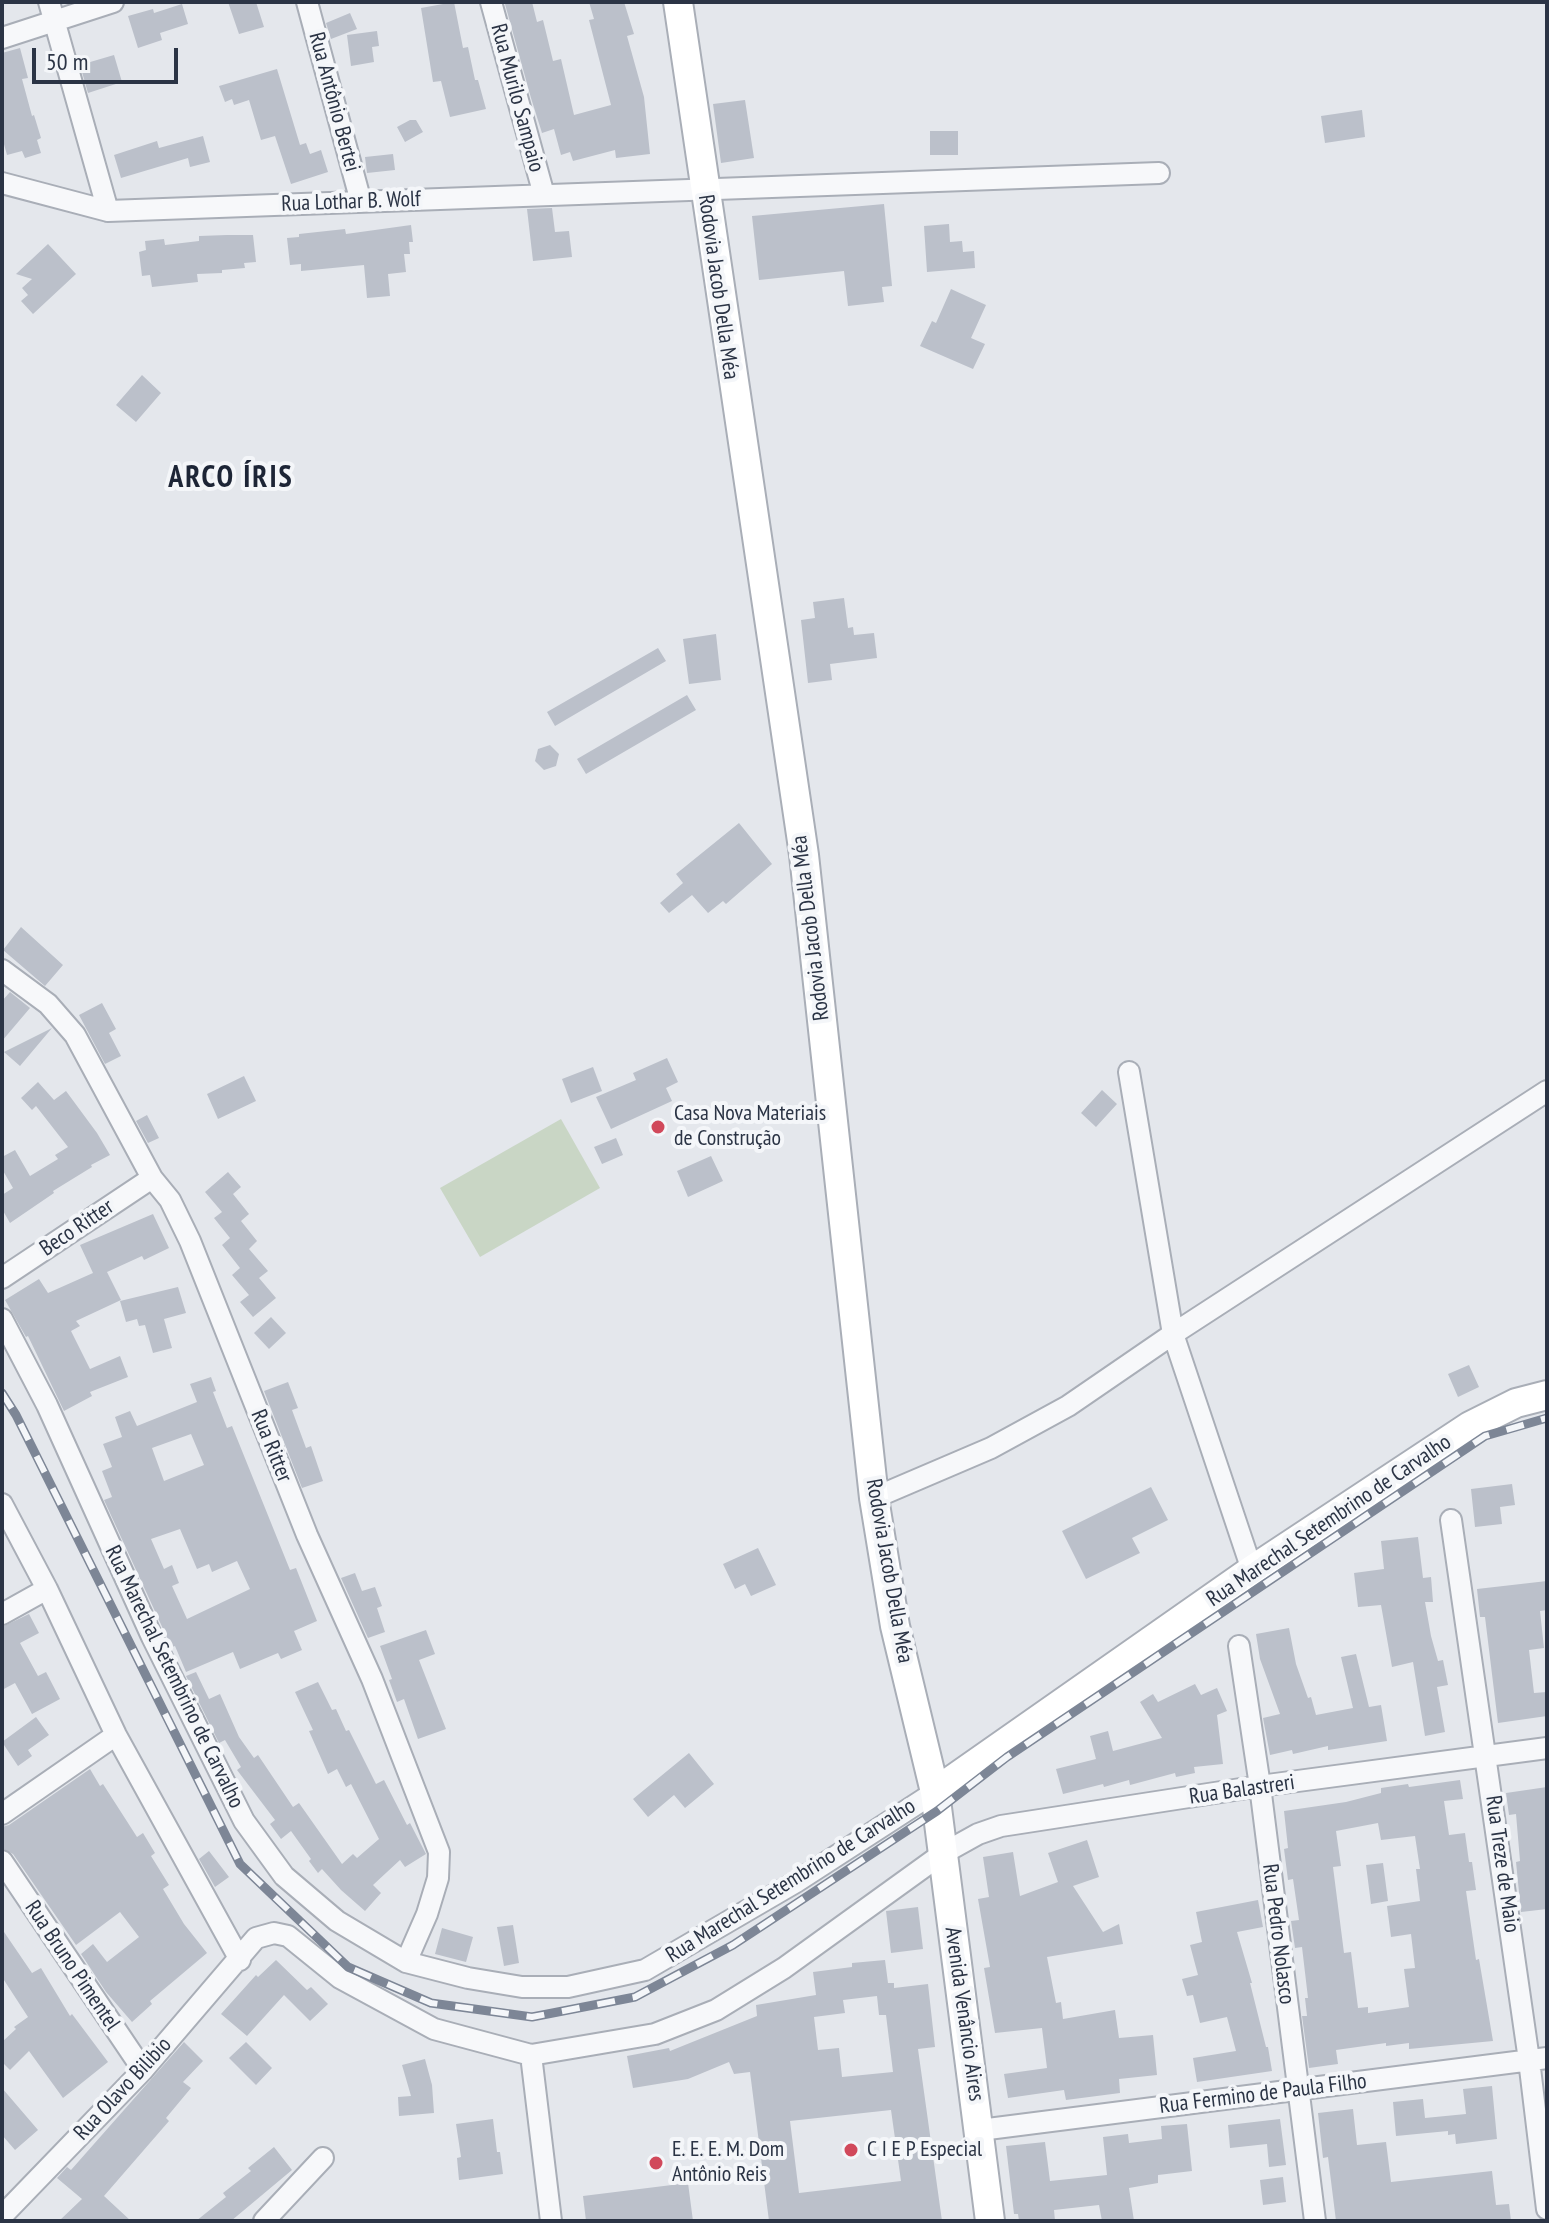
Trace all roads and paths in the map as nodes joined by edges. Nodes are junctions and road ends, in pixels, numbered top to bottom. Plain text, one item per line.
1 (113, 2) edge
2 (307, 2) edge
3 (491, 2) edge
4 (678, 2) edge
5 (51, 12) edge
6 (2, 38) edge
7 (1159, 173) dead end
8 (2, 183) edge
9 (704, 188) junction
10 (544, 195) junction
11 (361, 202) junction
12 (108, 211) junction
13 (6, 980) edge
14 (1129, 1072) dead end
15 (1547, 1091) edge
16 (152, 1178) junction
17 (2, 1278) edge
18 (2, 1319) edge
19 (1173, 1334) junction
20 (1547, 1395) edge
21 (874, 1498) junction
22 (2, 1504) edge
23 (1451, 1520) dead end
24 (1252, 1570) junction
25 (47, 1589) junction
26 (2, 1614) edge
27 (1239, 1646) dead end
28 (116, 1735) junction
29 (1547, 1748) edge
30 (1487, 1757) junction
31 (1260, 1786) junction
32 (935, 1792) junction
33 (2, 1814) edge
34 (942, 1854) junction
35 (2, 1861) edge
36 (240, 1960) junction
37 (406, 1962) junction
38 (531, 2055) junction
39 (1538, 2059) edge
40 (143, 2070) junction
41 (1298, 2090) junction
42 (980, 2130) junction
43 (323, 2158) dead end
44 (1547, 2209) edge
45 (2, 2216) edge
46 (275, 2217) edge
47 (551, 2221) edge
48 (990, 2221) edge
49 (1315, 2221) edge

1 - 5 street
2 - 11 street, Rua Antônio Bertei
3 - 10 street, Rua Murilo Sampaio
4 - 9 street, Rodovia Jacob Della Méa
5 - 6 street
5 - 12 street
7 - 9 street, Rua Lothar B. Wolf
8 - 12 street, Rua Lothar B. Wolf
9 - 10 street, Rua Lothar B. Wolf
9 - 21 street, Rodovia Jacob Della Méa
10 - 11 street, Rua Lothar B. Wolf
11 - 12 street, Rua Lothar B. Wolf
13 - 16 street, Rua Ritter
14 - 19 street
15 - 19 street
16 - 17 street, Beco Ritter
16 - 37 street, Rua Ritter
18 - 37 street, Rua Marechal Setembrino de Carvalho
19 - 21 street
19 - 24 street
20 - 24 street, Rua Marechal Setembrino de Carvalho
21 - 32 street, Rodovia Jacob Della Méa
22 - 25 street
23 - 30 street, Rua Treze de Maio
24 - 32 street, Rua Marechal Setembrino de Carvalho
25 - 26 street
25 - 28 street
27 - 31 street, Rua Pedro Nolasco
28 - 33 street
28 - 36 street
29 - 30 street, Rua Balastreri
30 - 31 street, Rua Balastreri
30 - 39 street, Rua Treze de Maio
31 - 34 street, Rua Balastreri
31 - 41 street, Rua Pedro Nolasco
32 - 34 street, Rodovia Jacob Della Méa
32 - 37 street, Rua Marechal Setembrino de Carvalho
34 - 38 street
34 - 42 street, Avenida Venâncio Aires
35 - 40 street, Rua Bruno Pimentel
36 - 38 street
36 - 40 street, Rua Olavo Bilibio
38 - 47 street
39 - 41 street, Rua Fermino de Paula Filho
39 - 44 street, Rua Treze de Maio
40 - 45 street, Rua Olavo Bilibio
41 - 42 street, Rua Fermino de Paula Filho
41 - 49 street, Rua Pedro Nolasco
42 - 48 street, Avenida Venâncio Aires
43 - 46 street

